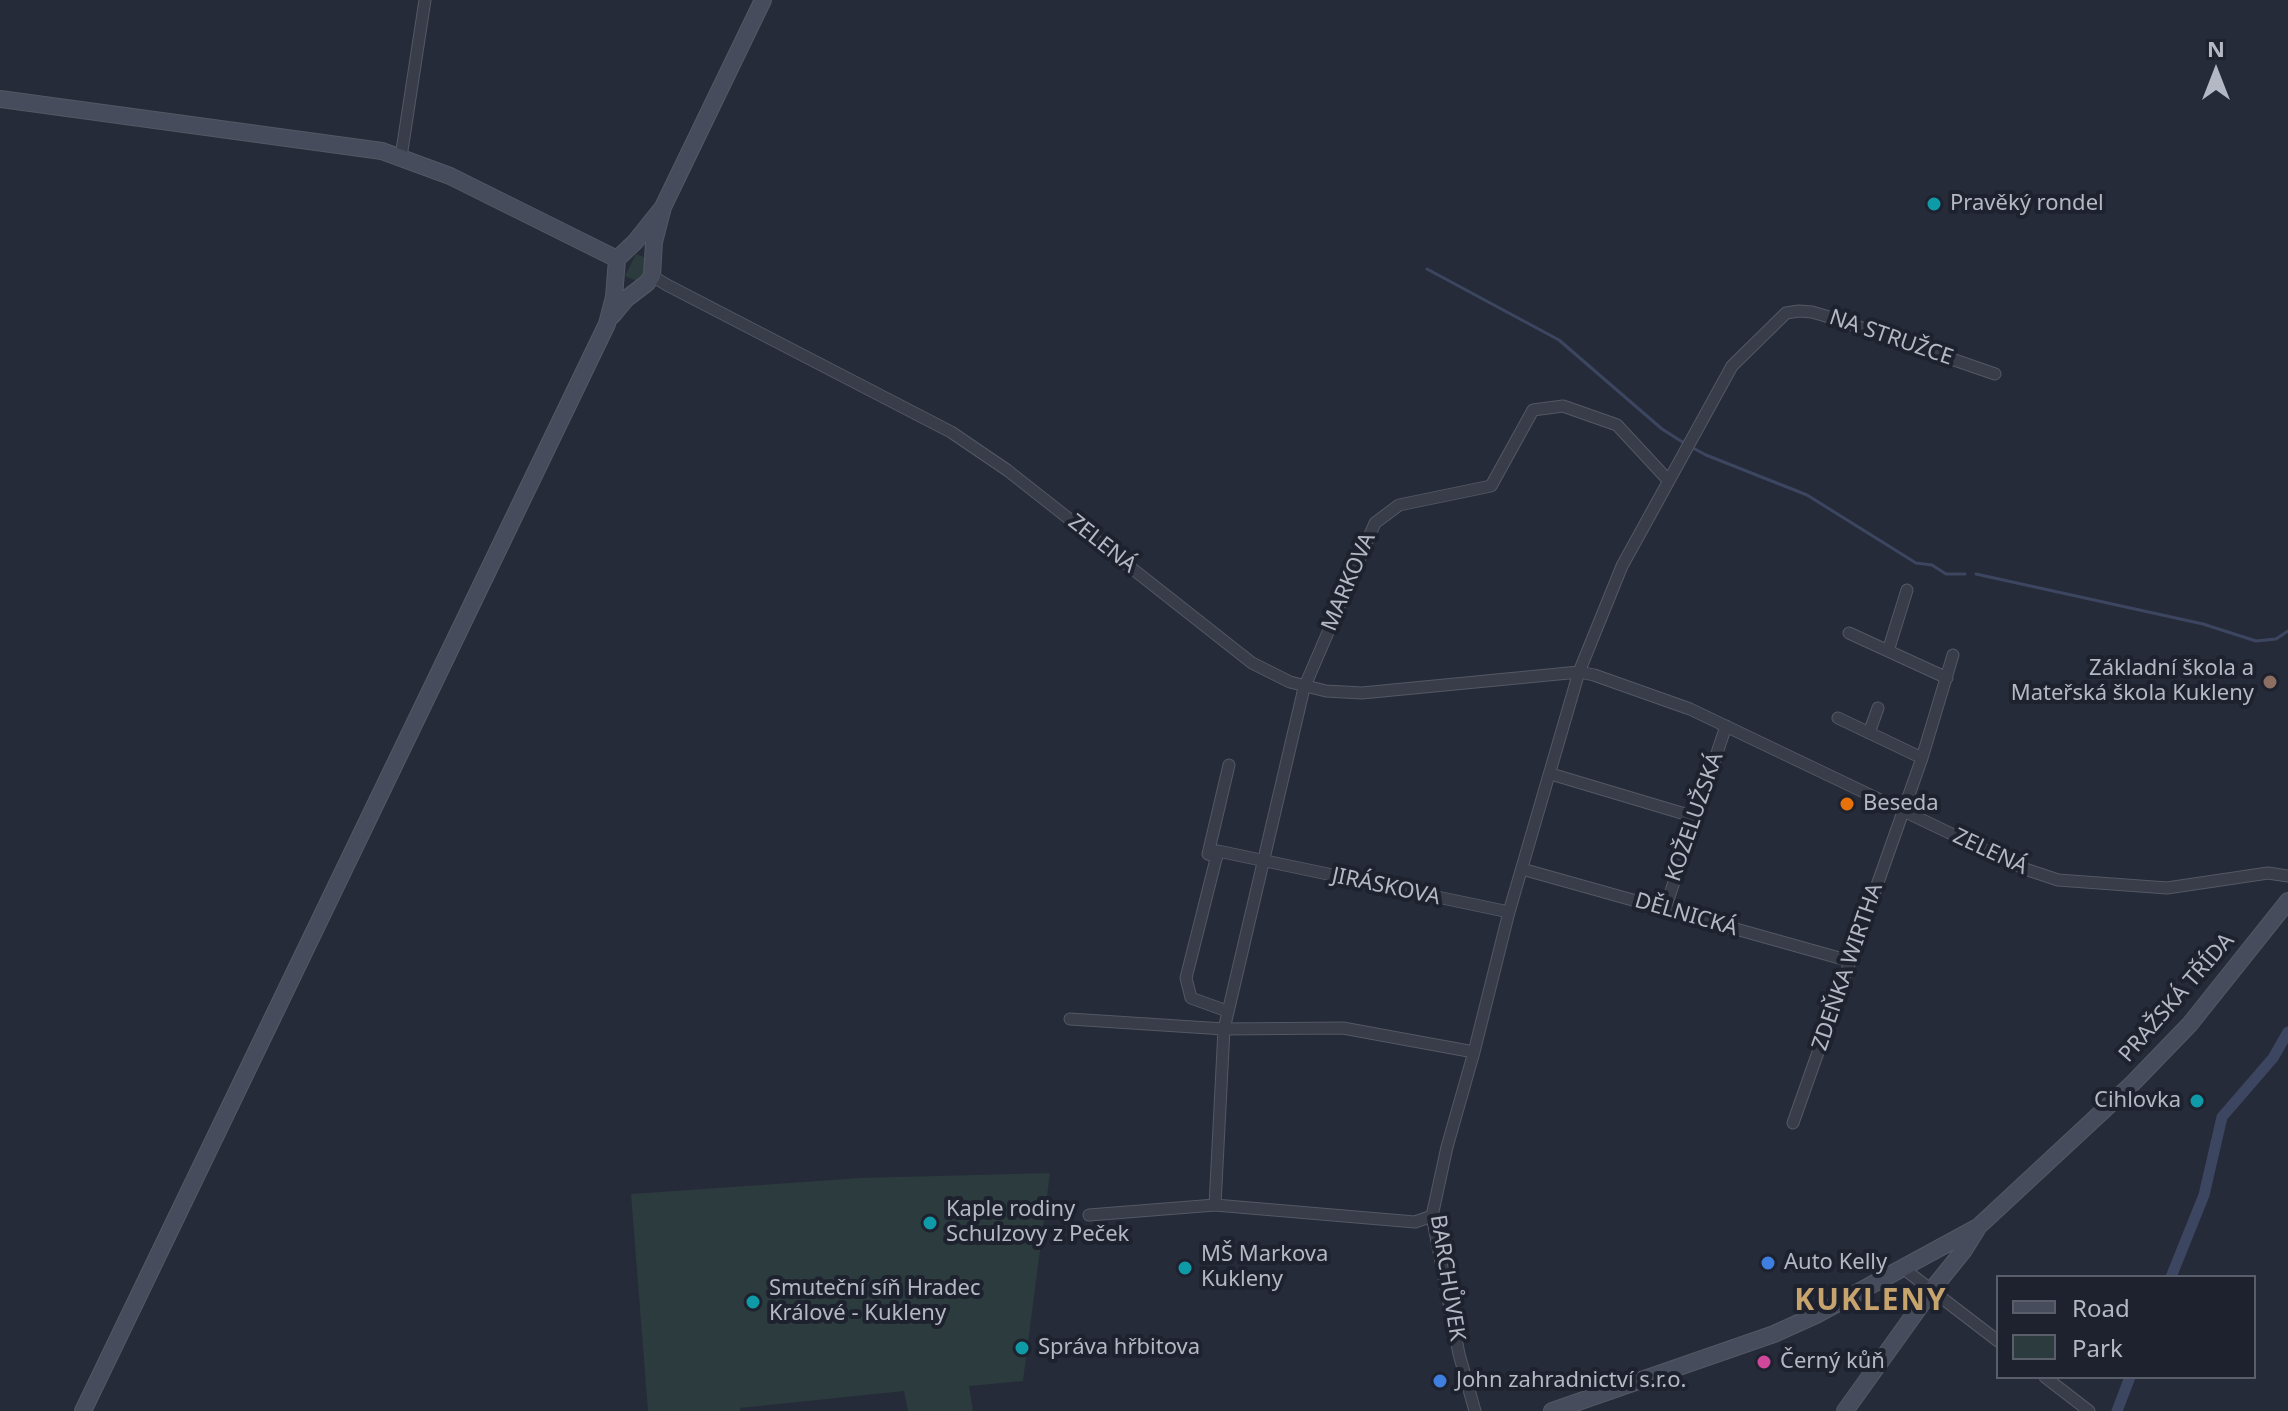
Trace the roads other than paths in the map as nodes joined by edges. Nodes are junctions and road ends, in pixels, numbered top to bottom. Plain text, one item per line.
1 (425, 0) edge
2 (763, 0) edge
3 (0, 99) edge
4 (401, 157) junction
5 (663, 207) junction
6 (621, 255) junction
7 (650, 275) junction
8 (617, 277) junction
9 (607, 324) junction
10 (1995, 374) dead end
11 (1668, 480) junction
12 (1907, 590) dead end
13 (1849, 633) dead end
14 (1888, 651) junction
15 (1953, 655) dead end
16 (1579, 672) junction
17 (1947, 678) junction
18 (1304, 688) junction
19 (1878, 708) dead end
20 (1838, 718) dead end
21 (1726, 726) junction
22 (1869, 733) junction
23 (1922, 758) junction
24 (1229, 765) dead end
25 (1551, 774) junction
26 (1903, 810) junction
27 (1695, 817) junction
28 (1217, 857) junction
29 (1263, 861) junction
30 (1522, 869) junction
31 (2288, 876) edge
32 (2288, 901) edge
33 (1665, 909) junction
34 (1509, 912) junction
35 (1850, 961) junction
36 (1227, 1011) junction
37 (1070, 1019) dead end
38 (1224, 1029) junction
39 (1476, 1047) junction
40 (1793, 1123) dead end
41 (1215, 1205) junction
42 (1089, 1215) dead end
43 (1432, 1216) junction
44 (1978, 1227) junction
45 (1904, 1269) junction
46 (1931, 1291) junction
47 (1996, 1340) edge
48 (2048, 1379) edge
49 (83, 1411) edge
50 (1475, 1411) edge
51 (1552, 1411) edge
52 (1845, 1411) edge
53 (2089, 1411) edge

1 - 4 street
2 - 5 street
3 - 4 street
4 - 6 street
5 - 6 street
5 - 7 street
6 - 7 street
6 - 8 street
7 - 8 street
7 - 9 street
7 - 18 street, ZELENÁ
8 - 9 street
9 - 49 street
10 - 11 street, NA STRUŽCE
11 - 16 street
11 - 18 street, MARKOVA
12 - 14 street
13 - 14 street
14 - 17 street
15 - 17 street, ZDEŇKA WIRTHA
16 - 18 street, ZELENÁ
16 - 21 street, ZELENÁ
16 - 25 street
17 - 23 street, ZDEŇKA WIRTHA
18 - 29 street, MARKOVA
19 - 22 street
20 - 22 street
21 - 26 street, ZELENÁ
21 - 27 street, KOŽELUŽSKÁ
22 - 23 street
23 - 26 street, ZDEŇKA WIRTHA
24 - 28 street
25 - 27 street
25 - 30 street
26 - 31 street, ZELENÁ
26 - 35 street, ZDEŇKA WIRTHA
27 - 33 street, KOŽELUŽSKÁ
28 - 29 street
28 - 36 street
29 - 34 street, JIRÁSKOVA
29 - 36 street, MARKOVA
30 - 33 street, DĚLNICKÁ
30 - 34 street
32 - 44 street, PRAŽSKÁ TŘÍDA
33 - 35 street, DĚLNICKÁ
34 - 39 street
35 - 40 street, ZDEŇKA WIRTHA
36 - 38 street, MARKOVA
37 - 38 street
38 - 39 street
38 - 41 street, MARKOVA
39 - 43 street, BARCHŮVEK
41 - 42 street
41 - 43 street
43 - 50 street, BARCHŮVEK
44 - 45 street, PRAŽSKÁ TŘÍDA
44 - 46 street
45 - 46 street
45 - 51 street, PRAŽSKÁ TŘÍDA
46 - 47 street
46 - 52 street
48 - 53 street

